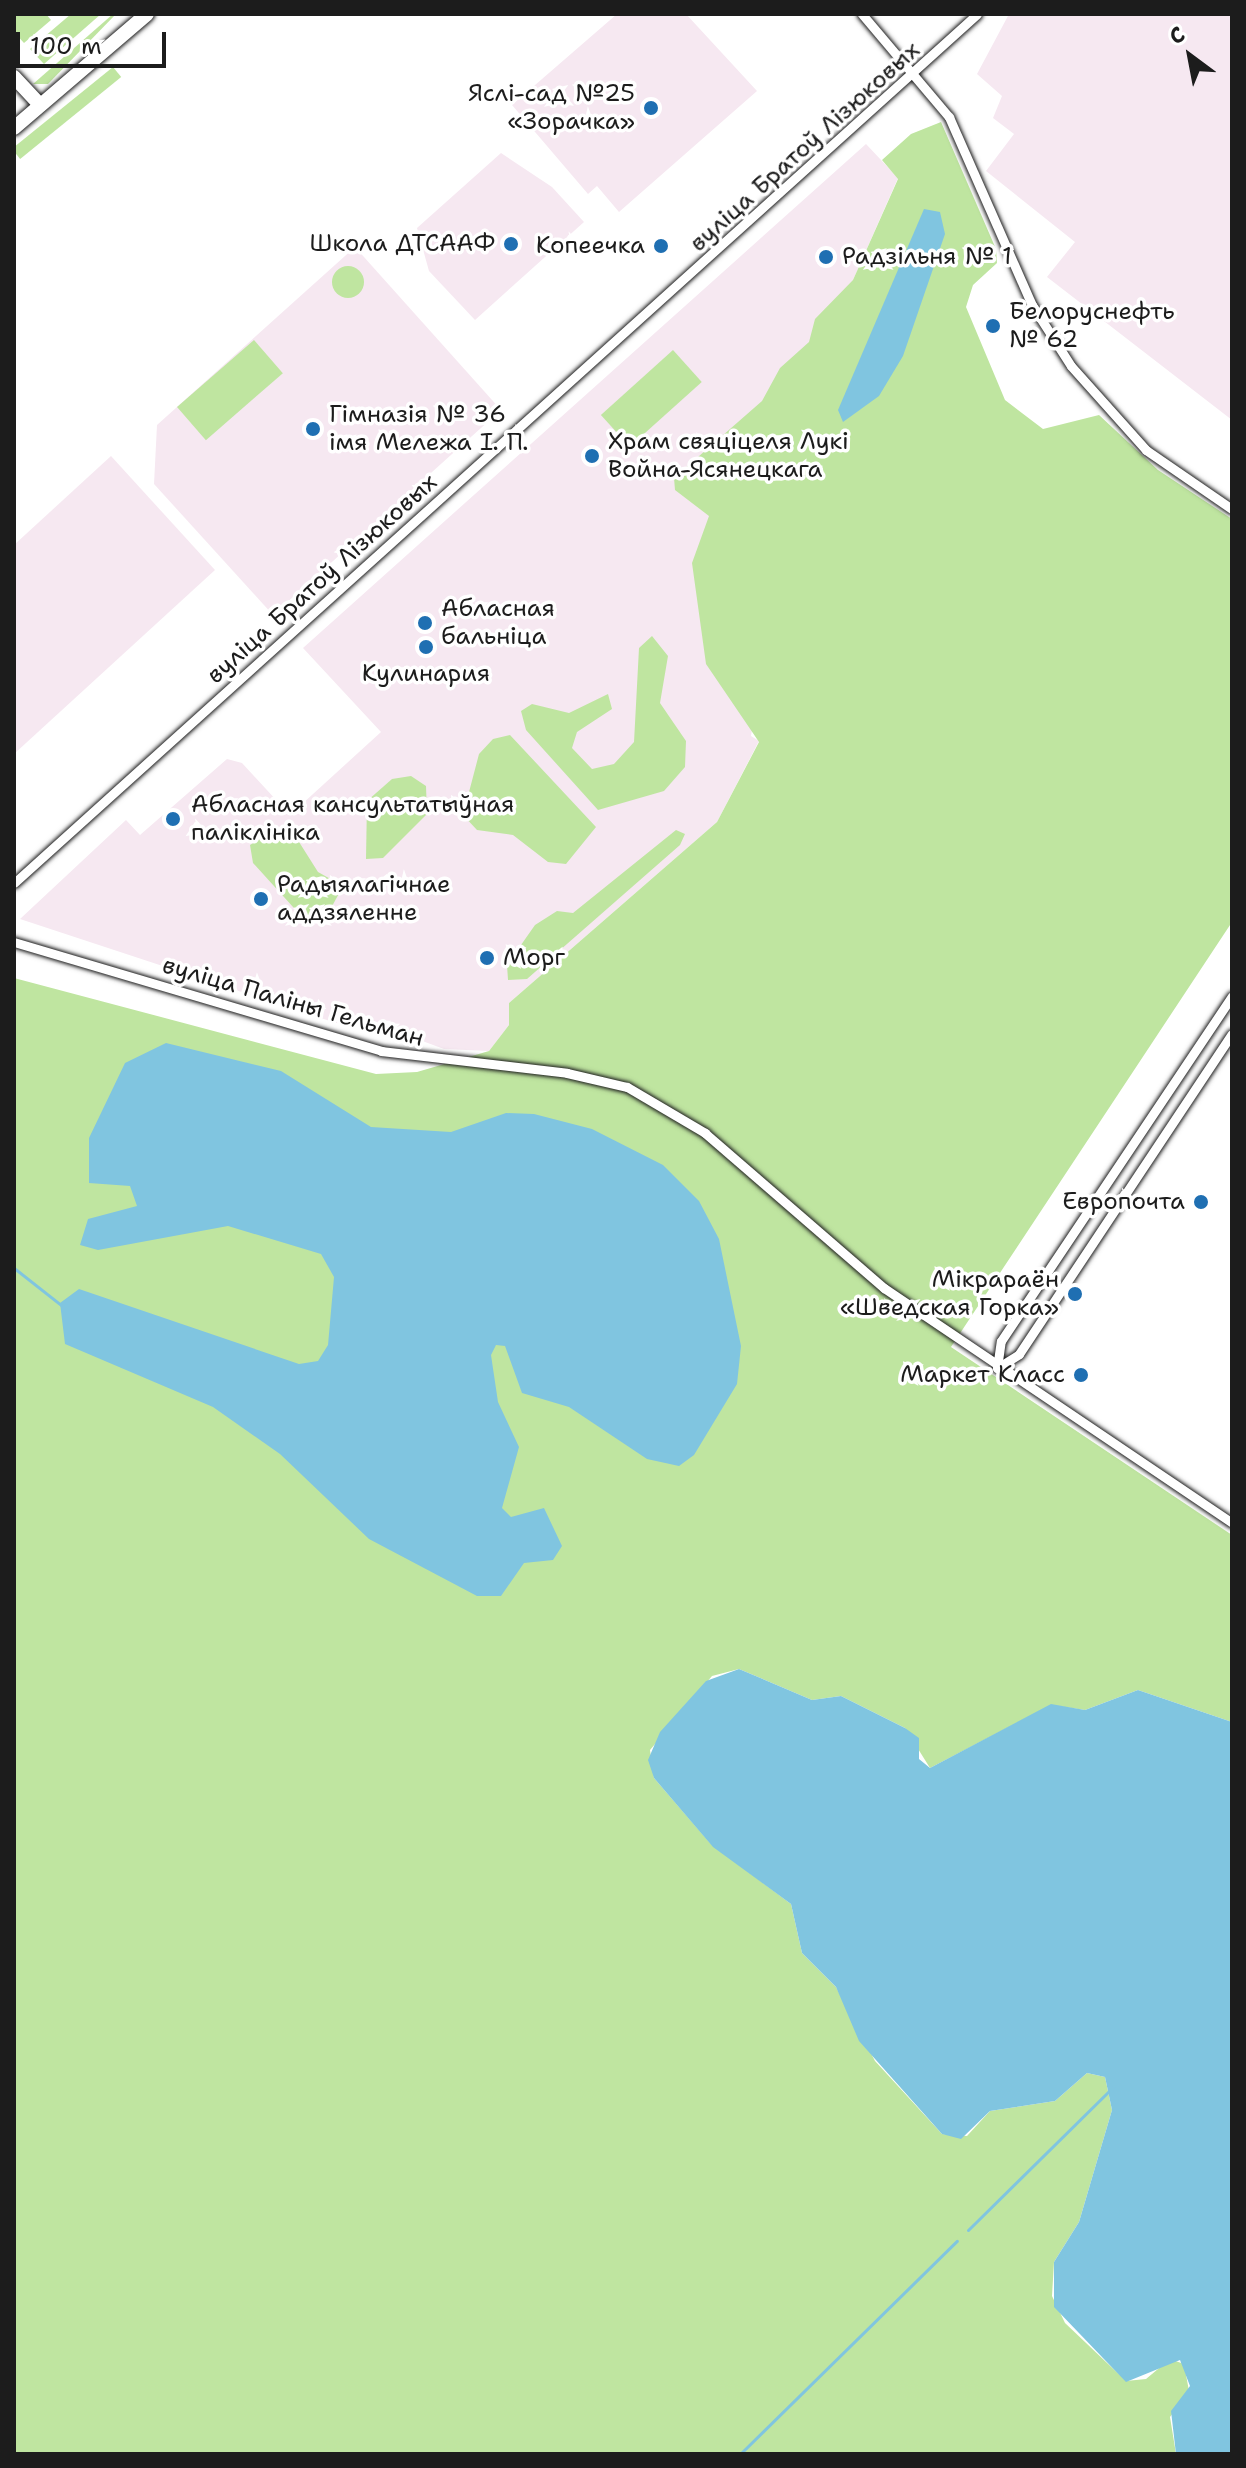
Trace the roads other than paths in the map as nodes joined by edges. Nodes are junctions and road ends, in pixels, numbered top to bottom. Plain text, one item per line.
1 (147, 14) edge
2 (862, 14) edge
3 (977, 14) edge
4 (915, 74) junction
5 (14, 77) edge
6 (40, 105) junction
7 (14, 128) edge
8 (1232, 509) edge
9 (14, 883) edge
10 (14, 942) edge
11 (1232, 996) edge
12 (1232, 1034) edge
13 (997, 1368) junction
14 (1232, 1523) edge

1 - 6 main road
2 - 4 street
3 - 4 street, вуліца Братоў Лізюковых
4 - 8 street
4 - 9 street, вуліца Братоў Лізюковых
5 - 6 main road
6 - 7 main road
10 - 13 street, вуліца Паліны Гельман
11 - 13 street
12 - 13 street
13 - 14 street, вуліца Паліны Гельман

